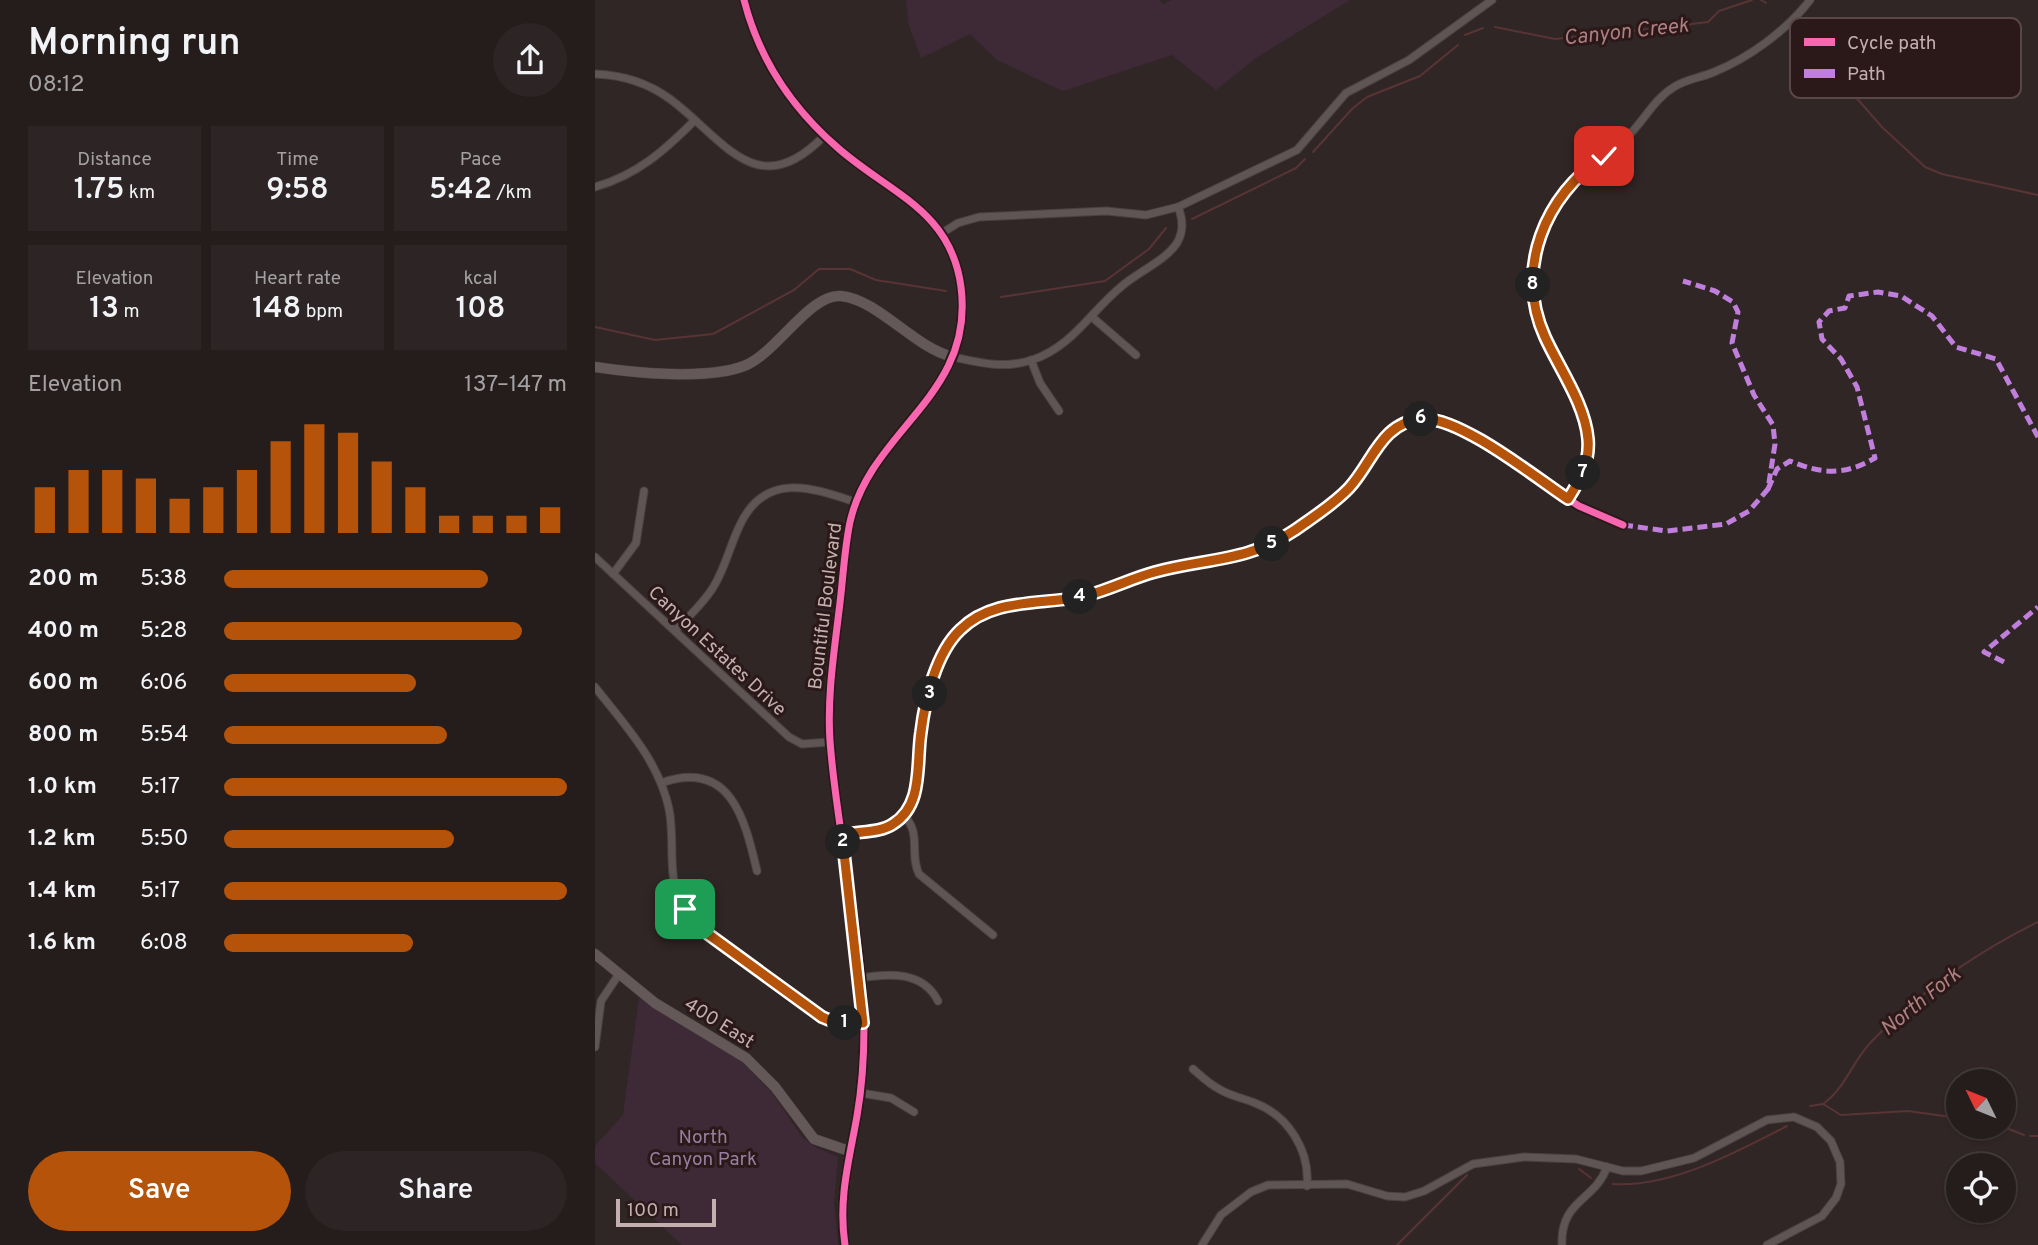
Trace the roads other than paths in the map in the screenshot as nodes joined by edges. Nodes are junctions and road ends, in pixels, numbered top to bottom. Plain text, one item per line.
1 (744, 0) edge
2 (1492, 0) edge
3 (1810, 0) edge
4 (1792, 18) edge
5 (1790, 20) edge
6 (595, 74) edge
7 (694, 121) junction
8 (824, 136) junction
9 (595, 187) edge
10 (1178, 207) junction
11 (942, 233) junction
12 (1092, 317) junction
13 (1136, 355) dead end
14 (953, 357) junction
15 (1031, 360) junction
16 (595, 367) edge
17 (1059, 411) dead end
18 (645, 491) dead end
19 (1568, 499) junction
20 (855, 502) junction
21 (1623, 525) dead end
22 (595, 557) edge
23 (613, 574) junction
24 (675, 631) junction
25 (595, 687) edge
26 (830, 742) junction
27 (661, 783) junction
28 (904, 816) junction
29 (842, 835) junction
30 (757, 871) dead end
31 (993, 935) dead end
32 (595, 954) edge
33 (619, 974) junction
34 (860, 978) junction
35 (938, 1001) dead end
36 (863, 1023) junction
37 (595, 1040) edge
38 (595, 1047) edge
39 (1192, 1069) dead end
40 (861, 1093) junction
41 (914, 1112) dead end
42 (849, 1151) junction
43 (1607, 1167) junction
44 (1307, 1186) junction
45 (845, 1245) edge
46 (1202, 1245) edge
47 (1562, 1245) edge
48 (1767, 1245) edge

1 - 8 main road, Bountiful Boulevard
2 - 10 street
3 - 4 street
5 - 19 street
6 - 7 street
7 - 8 street
7 - 9 street
8 - 11 main road, Bountiful Boulevard
10 - 11 street
10 - 12 street
11 - 14 main road, Bountiful Boulevard
12 - 13 street
12 - 15 street
14 - 15 street
14 - 16 main road
14 - 20 main road, Bountiful Boulevard
15 - 17 street
18 - 23 street
19 - 21 street
19 - 28 street
20 - 24 street
20 - 26 main road, Bountiful Boulevard
22 - 23 street, Canyon Estates Drive
23 - 24 street, Canyon Estates Drive
24 - 26 street, Canyon Estates Drive
25 - 27 street
26 - 29 main road, Bountiful Boulevard
27 - 30 street
27 - 36 street
28 - 29 street
28 - 31 street
29 - 34 main road, Bountiful Boulevard
32 - 33 main road, 400 East
33 - 37 street
33 - 42 main road, 400 East
34 - 35 street
34 - 36 main road, Bountiful Boulevard
36 - 40 main road, Bountiful Boulevard
37 - 38 street
39 - 44 street
40 - 41 street
40 - 42 main road, Bountiful Boulevard
42 - 45 main road, Bountiful Boulevard
43 - 44 street
43 - 47 street
43 - 48 street
44 - 46 street

